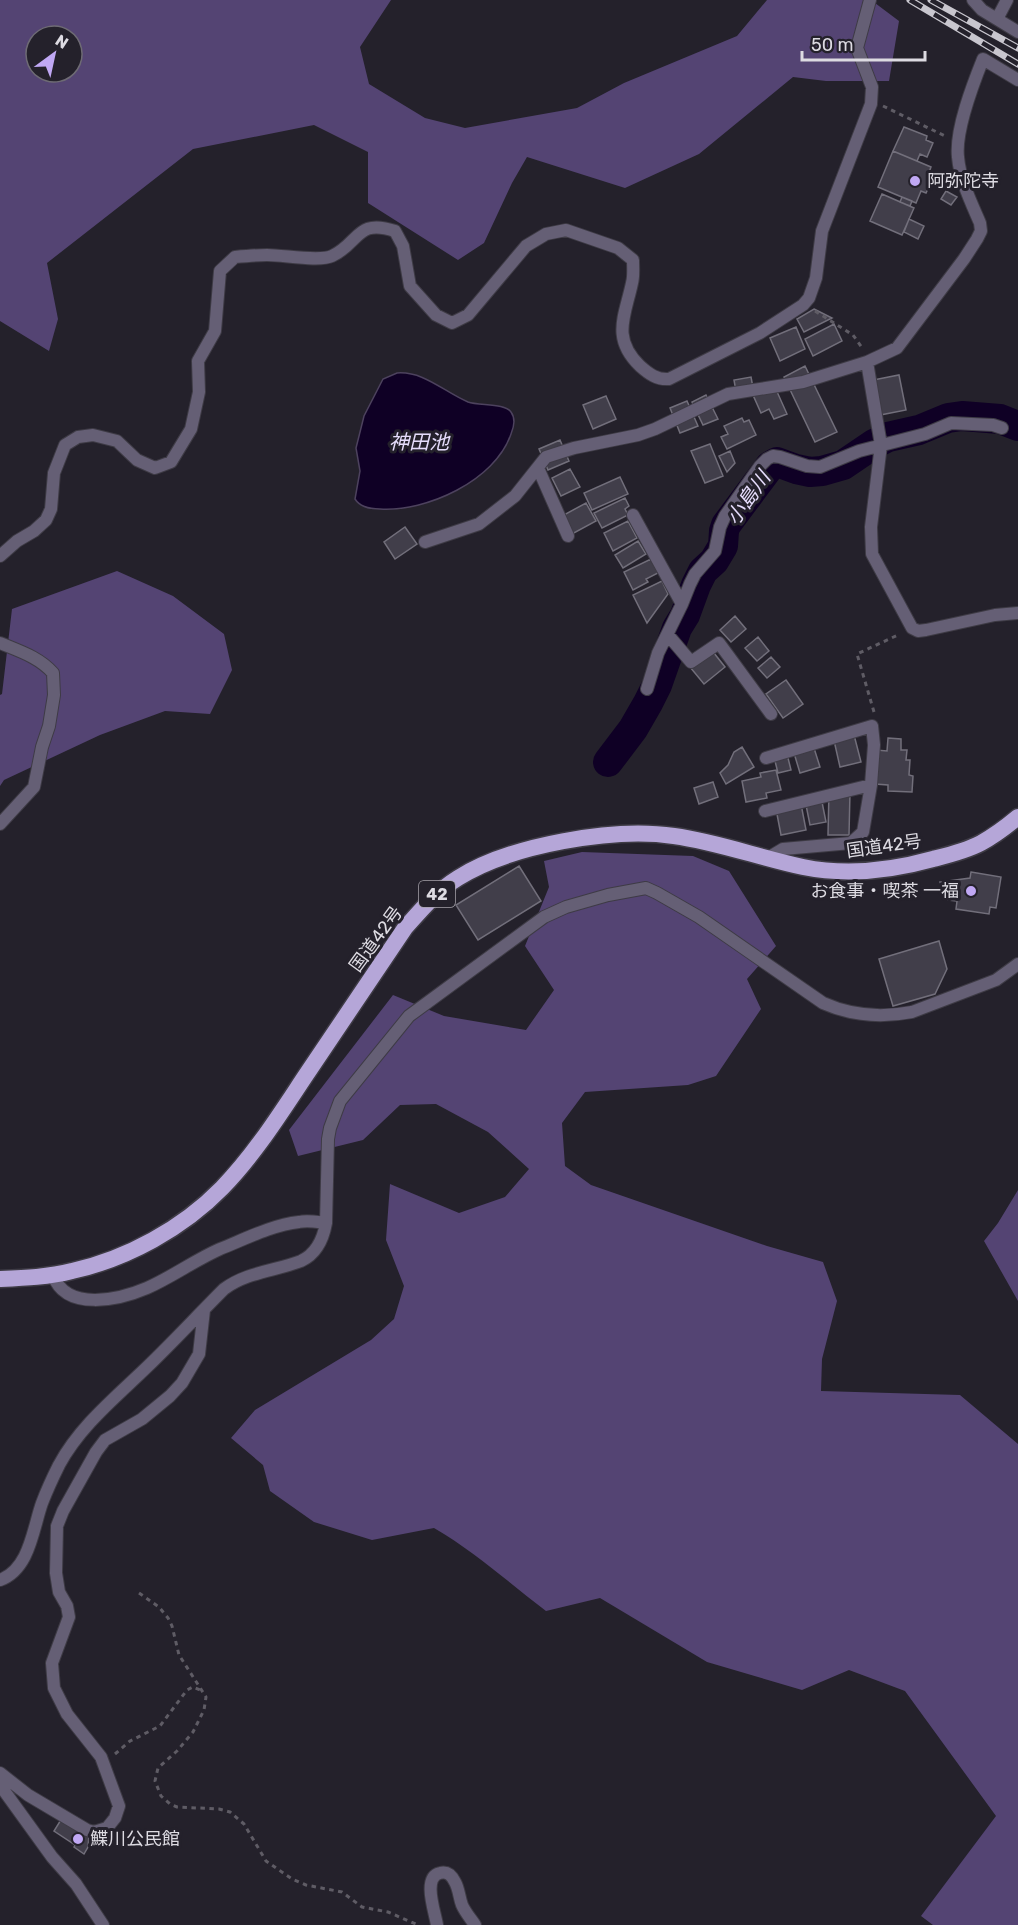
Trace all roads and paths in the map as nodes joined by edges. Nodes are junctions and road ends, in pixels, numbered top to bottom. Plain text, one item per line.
1 (870, 0) edge
2 (973, 0) edge
3 (1007, 0) edge
4 (997, 19) junction
5 (1018, 32) edge
6 (1018, 80) edge
7 (868, 110) junction
8 (959, 141) junction
9 (803, 305) junction
10 (868, 361) junction
11 (1002, 428) dead end
12 (880, 445) junction
13 (538, 468) junction
14 (633, 515) dead end
15 (568, 536) dead end
16 (425, 542) dead end
17 (0, 556) edge
18 (682, 604) junction
19 (1018, 613) edge
20 (912, 628) junction
21 (668, 635) junction
22 (0, 643) edge
23 (648, 689) dead end
24 (771, 714) dead end
25 (872, 726) junction
26 (766, 758) dead end
27 (871, 785) junction
28 (765, 811) dead end
29 (1018, 817) edge
30 (0, 824) edge
31 (768, 858) junction
32 (1018, 964) edge
33 (326, 1223) junction
34 (53, 1275) junction
35 (0, 1279) edge
36 (204, 1310) junction
37 (0, 1580) edge
38 (139, 1593) dead end
39 (204, 1693) junction
40 (107, 1771) junction
41 (0, 1773) edge
42 (0, 1785) edge
43 (103, 1925) edge
44 (418, 1925) edge
45 (437, 1925) edge
46 (475, 1925) edge

1 - 7 street
2 - 4 street
3 - 4 street
4 - 5 street
6 - 8 street
7 - 8 path
7 - 9 street
8 - 10 street
9 - 10 path
9 - 17 street
10 - 12 street
10 - 13 street
11 - 12 street
12 - 18 street
12 - 20 street
13 - 15 street
13 - 16 street
14 - 18 street
18 - 21 street
19 - 20 street
20 - 25 path
21 - 23 street
21 - 24 street
22 - 30 street
25 - 26 street
25 - 27 street
27 - 28 street
27 - 31 street
29 - 31 highway, 国道42号 / 42
31 - 34 highway, 国道42号 / 42
32 - 33 street
33 - 34 street
33 - 36 street
34 - 35 highway, 国道42号 / 42
36 - 37 street
36 - 40 street
38 - 39 path
39 - 40 path
39 - 44 path
40 - 41 street
42 - 43 street
45 - 46 street

